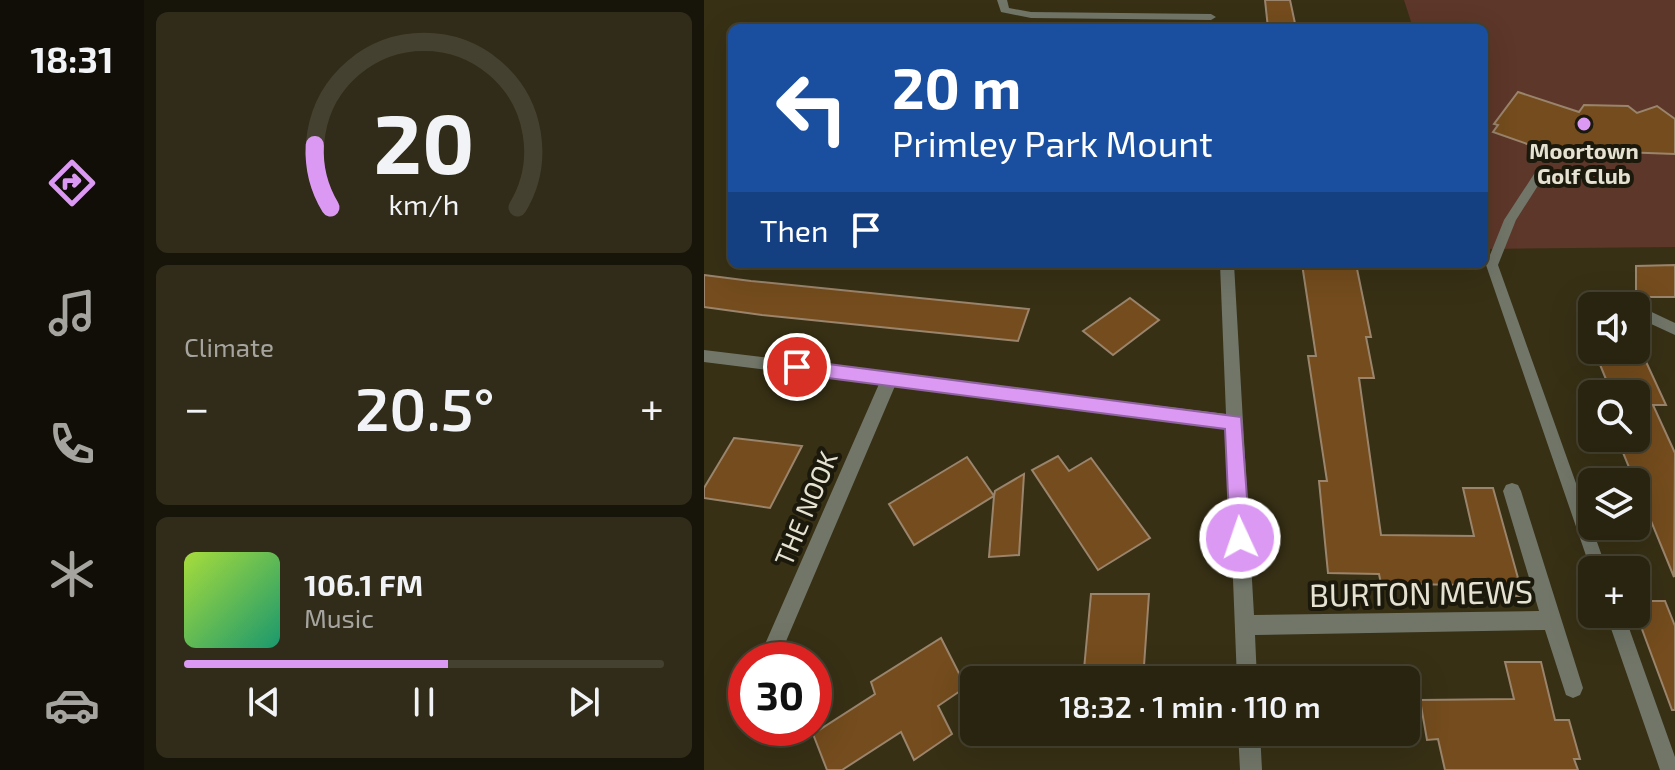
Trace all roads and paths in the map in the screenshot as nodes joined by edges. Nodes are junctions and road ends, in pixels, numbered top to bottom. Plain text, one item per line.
1 (1002, 0) edge
2 (1212, 18) edge
3 (1540, 173) dead end
4 (1227, 268) edge
5 (1650, 317) edge
6 (1675, 329) edge
7 (704, 356) edge
8 (890, 378) junction
9 (1235, 422) junction
10 (1512, 491) dead end
11 (1594, 556) edge
12 (1552, 620) junction
13 (1244, 625) junction
14 (1620, 628) edge
15 (775, 642) edge
16 (1246, 666) edge
17 (1573, 688) dead end
18 (1250, 746) edge
19 (1251, 770) edge
20 (1670, 770) edge

1 - 2 street
3 - 11 lane
4 - 9 street
5 - 6 street
7 - 8 street
8 - 9 street
8 - 15 street, THE NOOK
9 - 13 street
10 - 12 street, BURTON MEWS
12 - 13 street, BURTON MEWS
12 - 17 street, BURTON MEWS
13 - 16 street
14 - 20 lane
18 - 19 street

